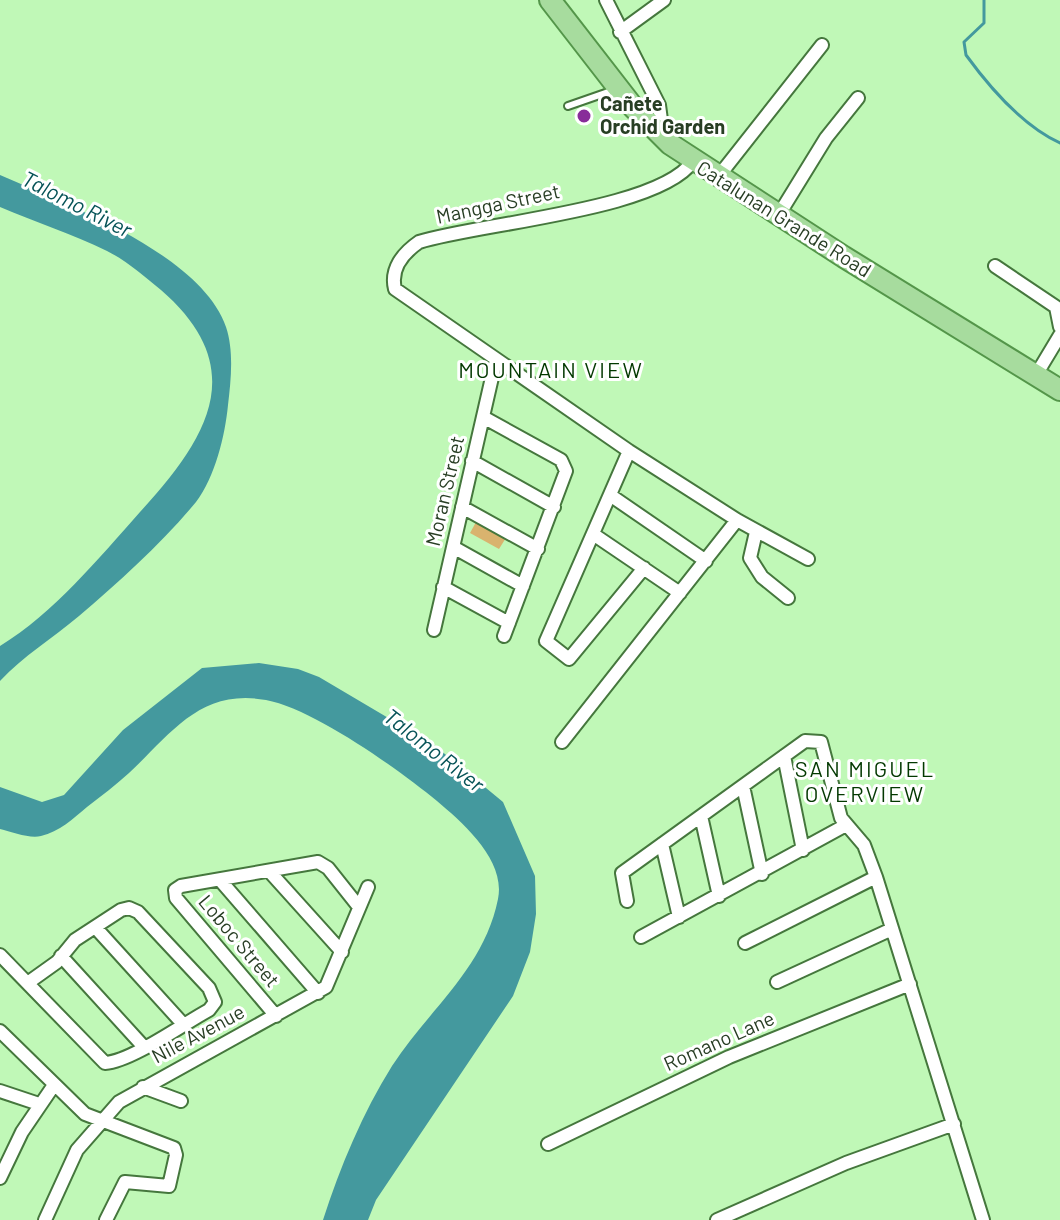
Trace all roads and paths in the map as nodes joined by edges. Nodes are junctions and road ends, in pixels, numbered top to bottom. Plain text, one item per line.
1 (550, 0) edge
2 (606, 0) edge
3 (664, 0) edge
4 (620, 32) junction
5 (822, 45) dead end
6 (618, 89) junction
7 (858, 98) dead end
8 (568, 106) dead end
9 (656, 133) junction
10 (693, 161) junction
11 (718, 177) junction
12 (778, 216) junction
13 (995, 266) dead end
14 (1060, 327) edge
15 (1060, 335) edge
16 (496, 360) junction
17 (1036, 375) junction
18 (1060, 390) edge
19 (483, 417) junction
20 (629, 451) junction
21 (472, 461) junction
22 (610, 495) junction
23 (462, 507) junction
24 (554, 507) junction
25 (737, 520) junction
26 (756, 532) junction
27 (593, 534) junction
28 (453, 547) junction
29 (538, 549) junction
30 (808, 559) dead end
31 (706, 561) junction
32 (644, 568) junction
33 (523, 586) junction
34 (443, 587) junction
35 (680, 593) junction
36 (788, 598) dead end
37 (434, 630) dead end
38 (562, 742) dead end
39 (784, 756) junction
40 (743, 786) junction
41 (701, 816) junction
42 (846, 825) junction
43 (662, 844) junction
44 (803, 850) junction
45 (269, 871) junction
46 (762, 874) junction
47 (876, 877) junction
48 (220, 880) junction
49 (368, 887) dead end
50 (719, 896) junction
51 (627, 901) dead end
52 (359, 907) junction
53 (679, 917) junction
54 (95, 927) junction
55 (892, 929) junction
56 (641, 937) dead end
57 (745, 943) dead end
58 (342, 952) junction
59 (0, 955) edge
60 (61, 956) junction
61 (29, 982) junction
62 (777, 982) dead end
63 (910, 984) junction
64 (318, 993) junction
65 (276, 1016) junction
66 (183, 1024) junction
67 (0, 1031) edge
68 (143, 1046) junction
69 (54, 1085) junction
70 (143, 1087) junction
71 (0, 1091) edge
72 (181, 1101) dead end
73 (39, 1104) junction
74 (99, 1121) junction
75 (954, 1124) junction
76 (0, 1141) edge
77 (548, 1144) dead end
78 (14, 1146) junction
79 (0, 1178) edge
80 (109, 1219) edge
81 (45, 1220) edge
82 (717, 1220) edge
83 (983, 1220) edge

1 - 6 main road, Catalunan Grande Road
2 - 4 street
3 - 4 street
4 - 9 street
5 - 11 street
6 - 8 lane
6 - 9 main road, Catalunan Grande Road
7 - 12 street
9 - 10 main road, Catalunan Grande Road
10 - 11 main road, Catalunan Grande Road
10 - 16 street, Mangga Street
11 - 12 main road, Catalunan Grande Road
12 - 17 main road, Catalunan Grande Road
13 - 14 street
15 - 17 street
16 - 19 street, Moran Street
16 - 20 street, Mangga Street
17 - 18 main road, Catalunan Grande Road
19 - 21 street, Moran Street
19 - 24 street
20 - 22 street
20 - 25 street, Mangga Street
21 - 23 street, Moran Street
21 - 24 street
22 - 27 street
22 - 31 street
23 - 28 street, Moran Street
23 - 29 street
24 - 29 street
25 - 26 street, Mangga Street
25 - 31 street
26 - 30 street, Mangga Street
26 - 36 street
27 - 32 street
27 - 32 street
28 - 33 street
28 - 34 street, Moran Street
29 - 33 street
31 - 35 street
32 - 35 street
33 - 34 street
34 - 37 street, Moran Street
35 - 38 street
39 - 40 street
39 - 42 street
39 - 44 street
40 - 41 street
40 - 46 street
41 - 43 street
41 - 50 street
42 - 44 street
42 - 47 street
43 - 51 street
43 - 53 street
44 - 46 street
45 - 48 street
45 - 52 street
45 - 58 street
46 - 50 street
47 - 55 street
47 - 57 street
48 - 64 street
48 - 65 street, Loboc Street
49 - 52 street, Nile Avenue
50 - 53 street
52 - 58 street, Nile Avenue
53 - 56 street
54 - 60 street
54 - 66 street
54 - 66 street
55 - 62 street
55 - 63 street
58 - 64 street, Nile Avenue
59 - 61 street
60 - 61 street
60 - 68 street
61 - 68 street
63 - 75 street
63 - 77 street, Romano Lane
64 - 65 street, Nile Avenue
65 - 70 street, Nile Avenue
66 - 68 street
67 - 69 street
69 - 73 street
69 - 74 street
70 - 72 street
70 - 74 street, Nile Avenue
71 - 73 street
73 - 78 street
74 - 80 street
74 - 81 street, Nile Avenue
75 - 82 street
75 - 83 street
76 - 78 street
78 - 79 street

